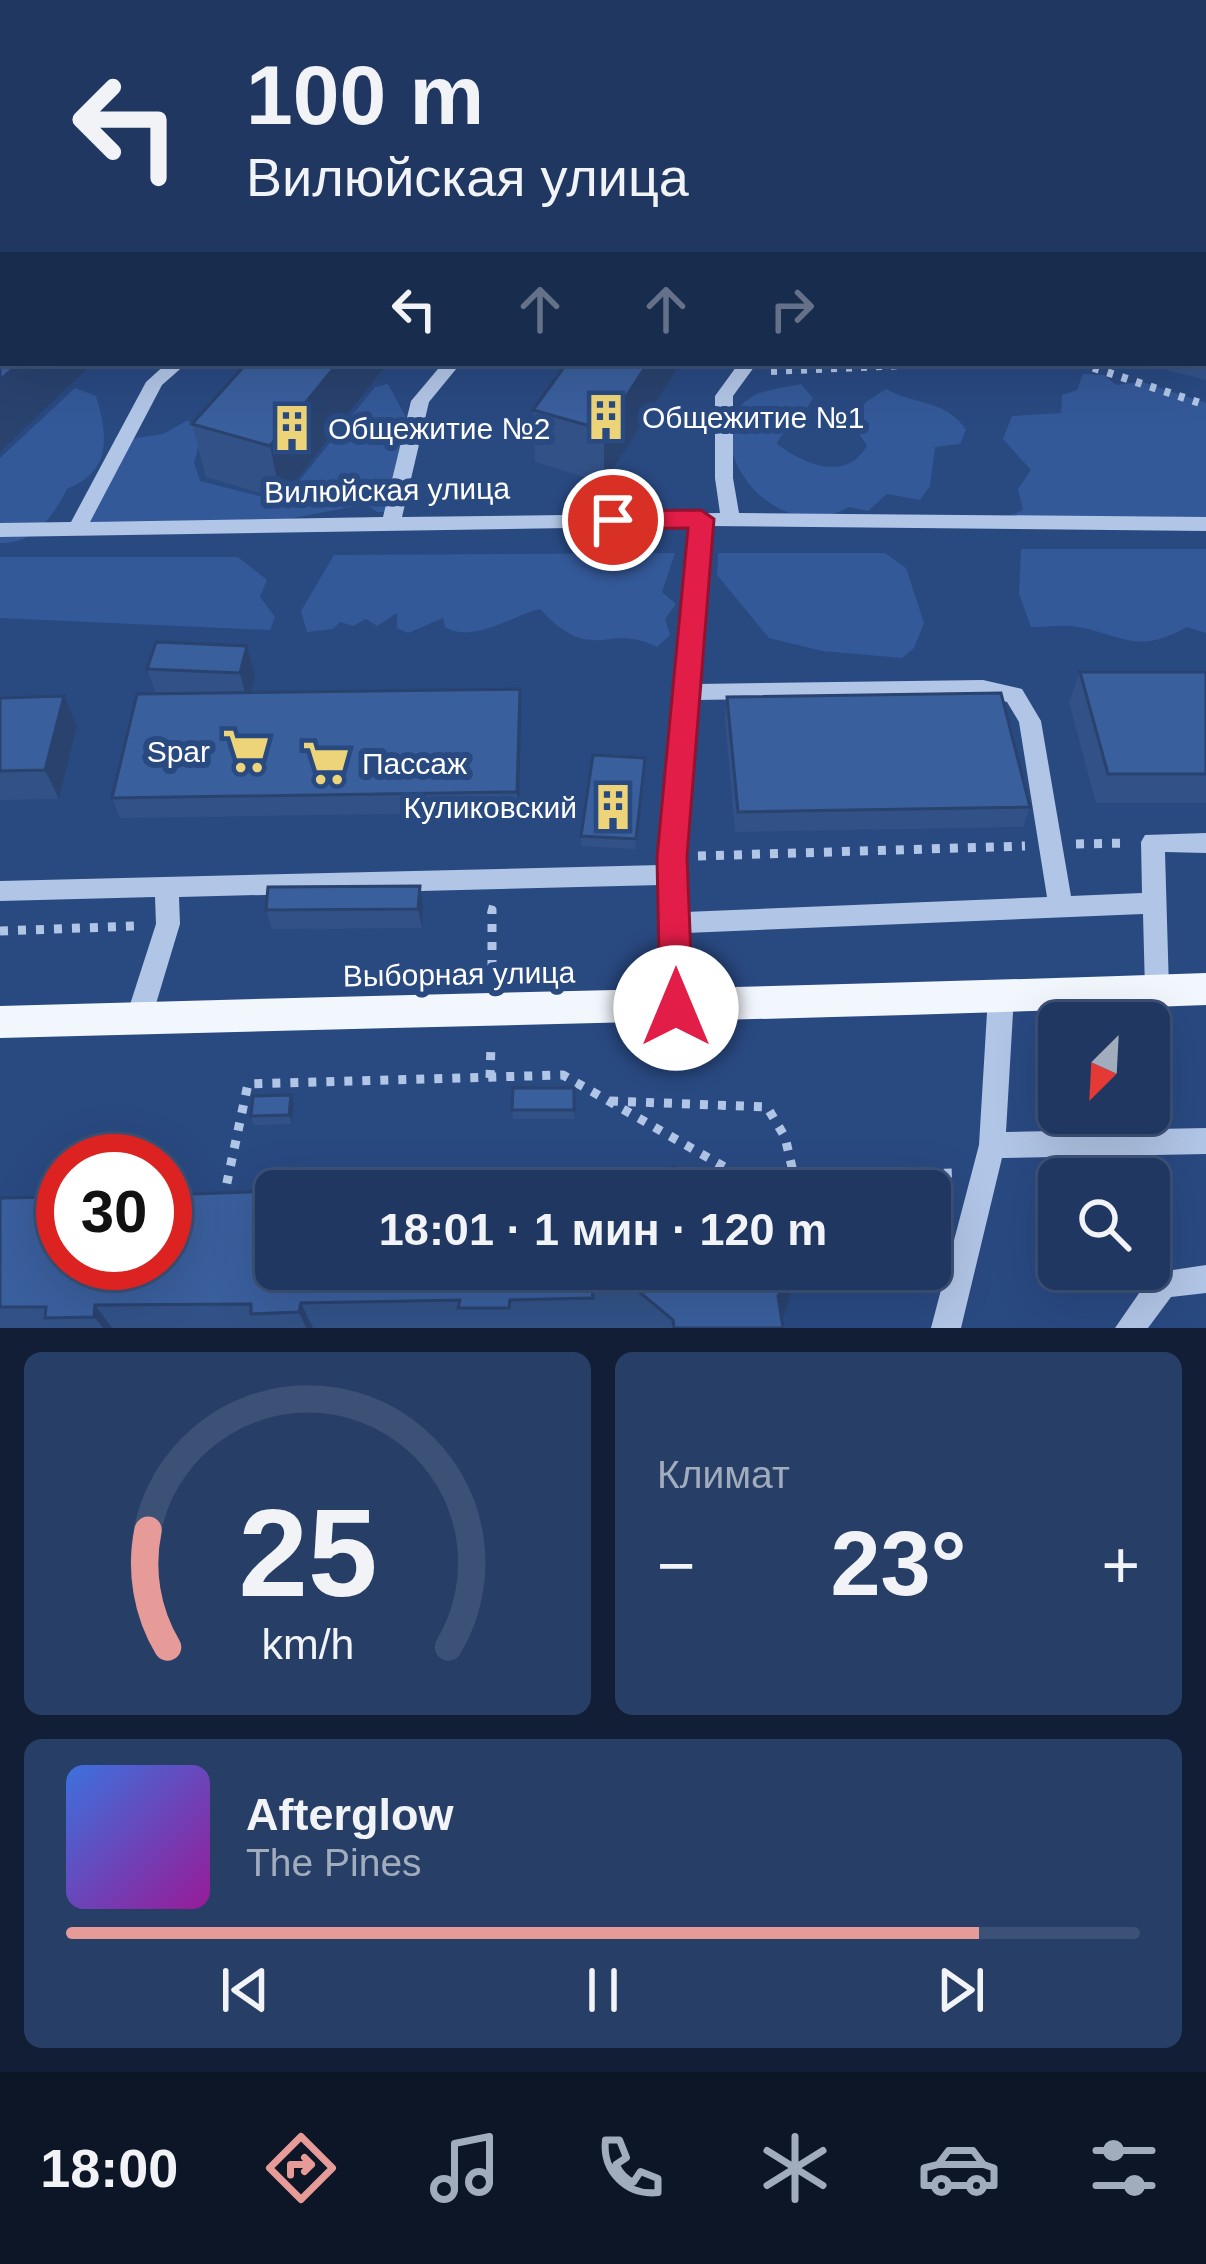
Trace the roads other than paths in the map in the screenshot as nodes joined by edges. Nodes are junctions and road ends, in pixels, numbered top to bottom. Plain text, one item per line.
1 (174, 366) edge
2 (449, 366) edge
3 (745, 368) edge
4 (701, 519) junction
5 (730, 520) junction
6 (391, 523) junction
7 (1206, 524) edge
8 (77, 529) junction
9 (0, 530) edge
10 (689, 692) junction
11 (1206, 843) edge
12 (673, 866) junction
13 (167, 889) junction
14 (0, 891) edge
15 (1154, 903) junction
16 (1061, 907) junction
17 (676, 923) junction
18 (1206, 989) edge
19 (1157, 990) junction
20 (1001, 996) junction
21 (676, 1008) junction
22 (140, 1017) junction
23 (0, 1022) edge
24 (1206, 1141) edge
25 (992, 1145) junction
26 (1206, 1280) edge
27 (946, 1328) edge
28 (1130, 1328) edge

1 - 8 street
2 - 6 street
3 - 5 street
4 - 5 street, Вилюйская улица
4 - 6 street, Вилюйская улица
4 - 10 street
5 - 7 street, Вилюйская улица
6 - 8 street, Вилюйская улица
8 - 9 street, Вилюйская улица
10 - 12 street
10 - 16 street
11 - 15 street
12 - 13 street
12 - 17 street
13 - 14 street
13 - 22 street
15 - 16 street
15 - 19 street
16 - 17 street
17 - 21 street
18 - 19 main road, Выборная улица
19 - 20 main road, Выборная улица
20 - 21 main road, Выборная улица
20 - 25 street
21 - 22 main road, Выборная улица
22 - 23 main road, Выборная улица
24 - 25 street
25 - 27 street
26 - 28 street

